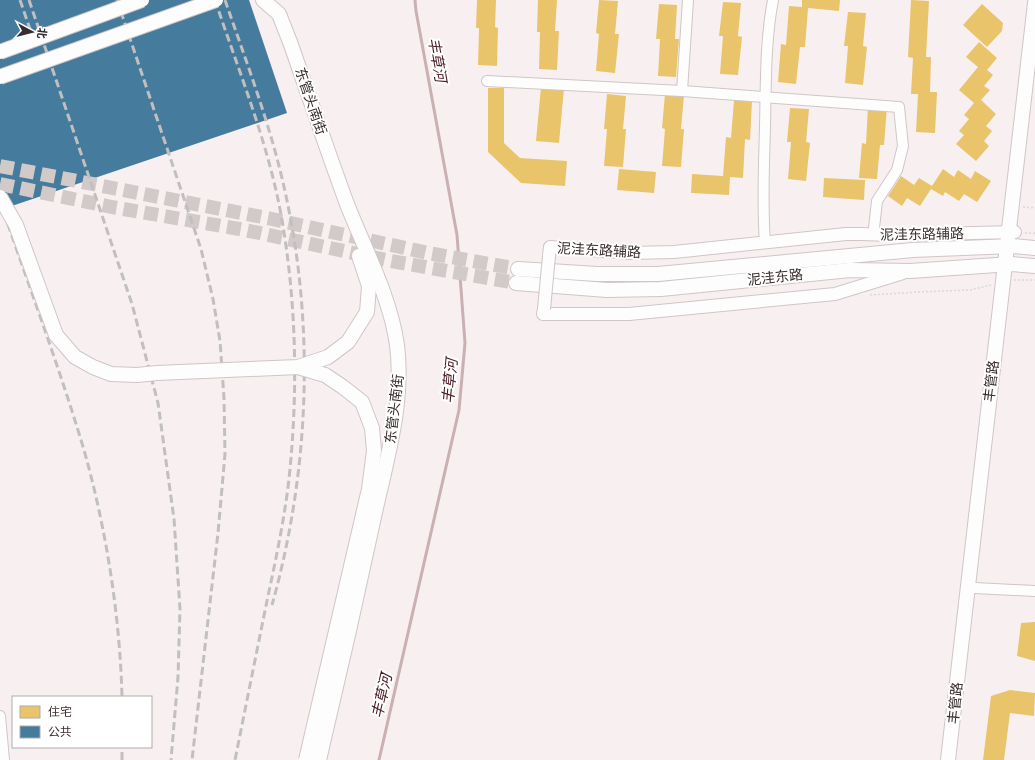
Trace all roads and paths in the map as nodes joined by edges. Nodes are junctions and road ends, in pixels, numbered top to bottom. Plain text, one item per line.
1 (142, 0) edge
2 (216, 0) edge
3 (263, 0) edge
4 (277, 0) edge
5 (688, 0) edge
6 (773, 0) edge
7 (1029, 0) edge
8 (1035, 2) edge
9 (290, 42) junction
10 (0, 52) edge
11 (1035, 59) edge
12 (0, 77) edge
13 (487, 81) dead end
14 (682, 91) junction
15 (766, 97) junction
16 (0, 197) edge
17 (348, 205) junction
18 (1018, 207) junction
19 (1035, 208) edge
20 (874, 228) dead end
21 (1011, 239) junction
22 (765, 243) junction
23 (1035, 248) edge
24 (1008, 265) junction
25 (1035, 266) edge
26 (910, 271) junction
27 (298, 367) junction
28 (975, 588) junction
29 (1035, 591) edge
30 (0, 716) edge
31 (4, 760) edge
32 (306, 760) edge
33 (319, 760) edge
34 (948, 760) edge
35 (956, 760) edge

1 - 10 main road, bridge
2 - 12 main road, bridge
3 - 9 main road
4 - 9 main road, 东管头南街
5 - 14 street
6 - 15 street
7 - 8 street
8 - 21 main road, 丰管路
9 - 17 main road, 东管头南街, bridge
11 - 18 main road, 丰管路
13 - 14 street
14 - 15 street
15 - 20 street
15 - 22 street
16 - 27 main road, bridge
17 - 27 main road, bridge
17 - 33 main road, 东管头南街, bridge
18 - 19 path
18 - 21 main road, 丰管路
21 - 22 street, 泥洼东路辅路
21 - 23 main road, 泥洼东路
21 - 24 main road, 丰管路
21 - 26 main road, 泥洼东路
22 - 26 street, 泥洼东路辅路, bridge
24 - 25 main road, 泥洼东路
24 - 26 main road, 泥洼东路
24 - 28 main road, 丰管路
24 - 34 main road, 丰管路
27 - 32 main road, 东管头南街, bridge
28 - 29 street
28 - 35 main road, 丰管路
30 - 31 street

